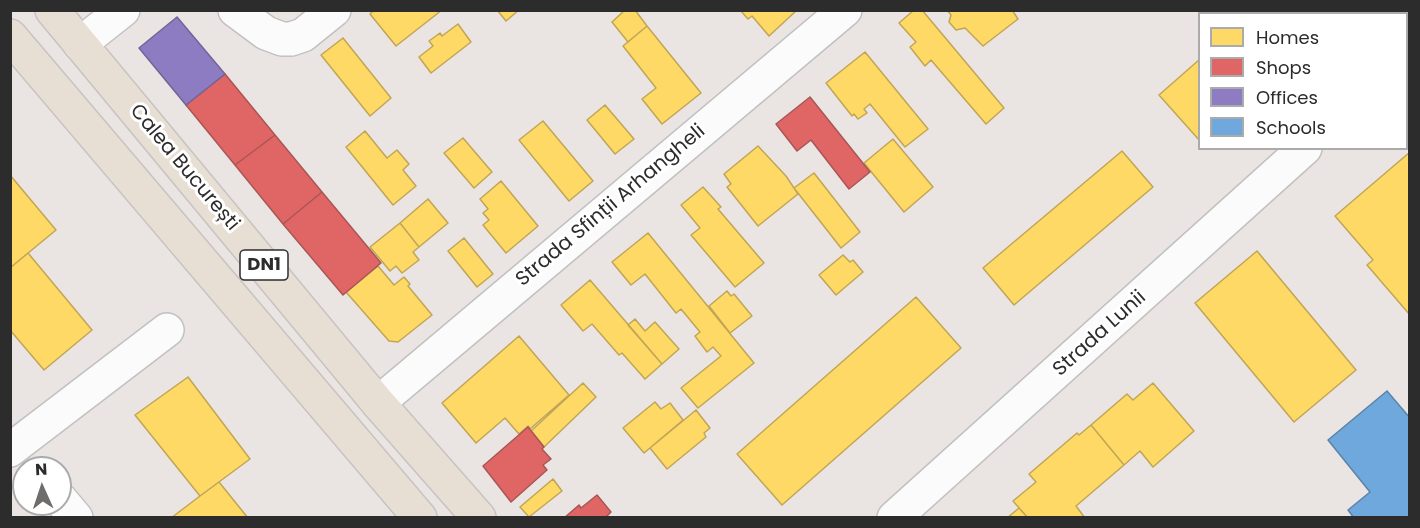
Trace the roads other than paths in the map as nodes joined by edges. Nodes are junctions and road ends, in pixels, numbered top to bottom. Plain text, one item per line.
1 (52, 10) edge
2 (123, 10) edge
3 (235, 10) edge
4 (334, 10) edge
5 (845, 10) edge
6 (10, 36) edge
7 (80, 44) junction
8 (1303, 150) edge
9 (166, 330) dead end
10 (378, 403) junction
11 (17, 452) edge
12 (420, 518) edge
13 (479, 518) edge
14 (894, 518) edge

1 - 7 main road, Calea București / DN1
2 - 7 street
3 - 4 street
5 - 10 street, Strada Sfinții Arhangheli
6 - 12 main road, DN1
7 - 10 main road, Calea București / DN1
8 - 14 street, Strada Lunii
9 - 11 street
10 - 13 main road, Calea București / DN1

